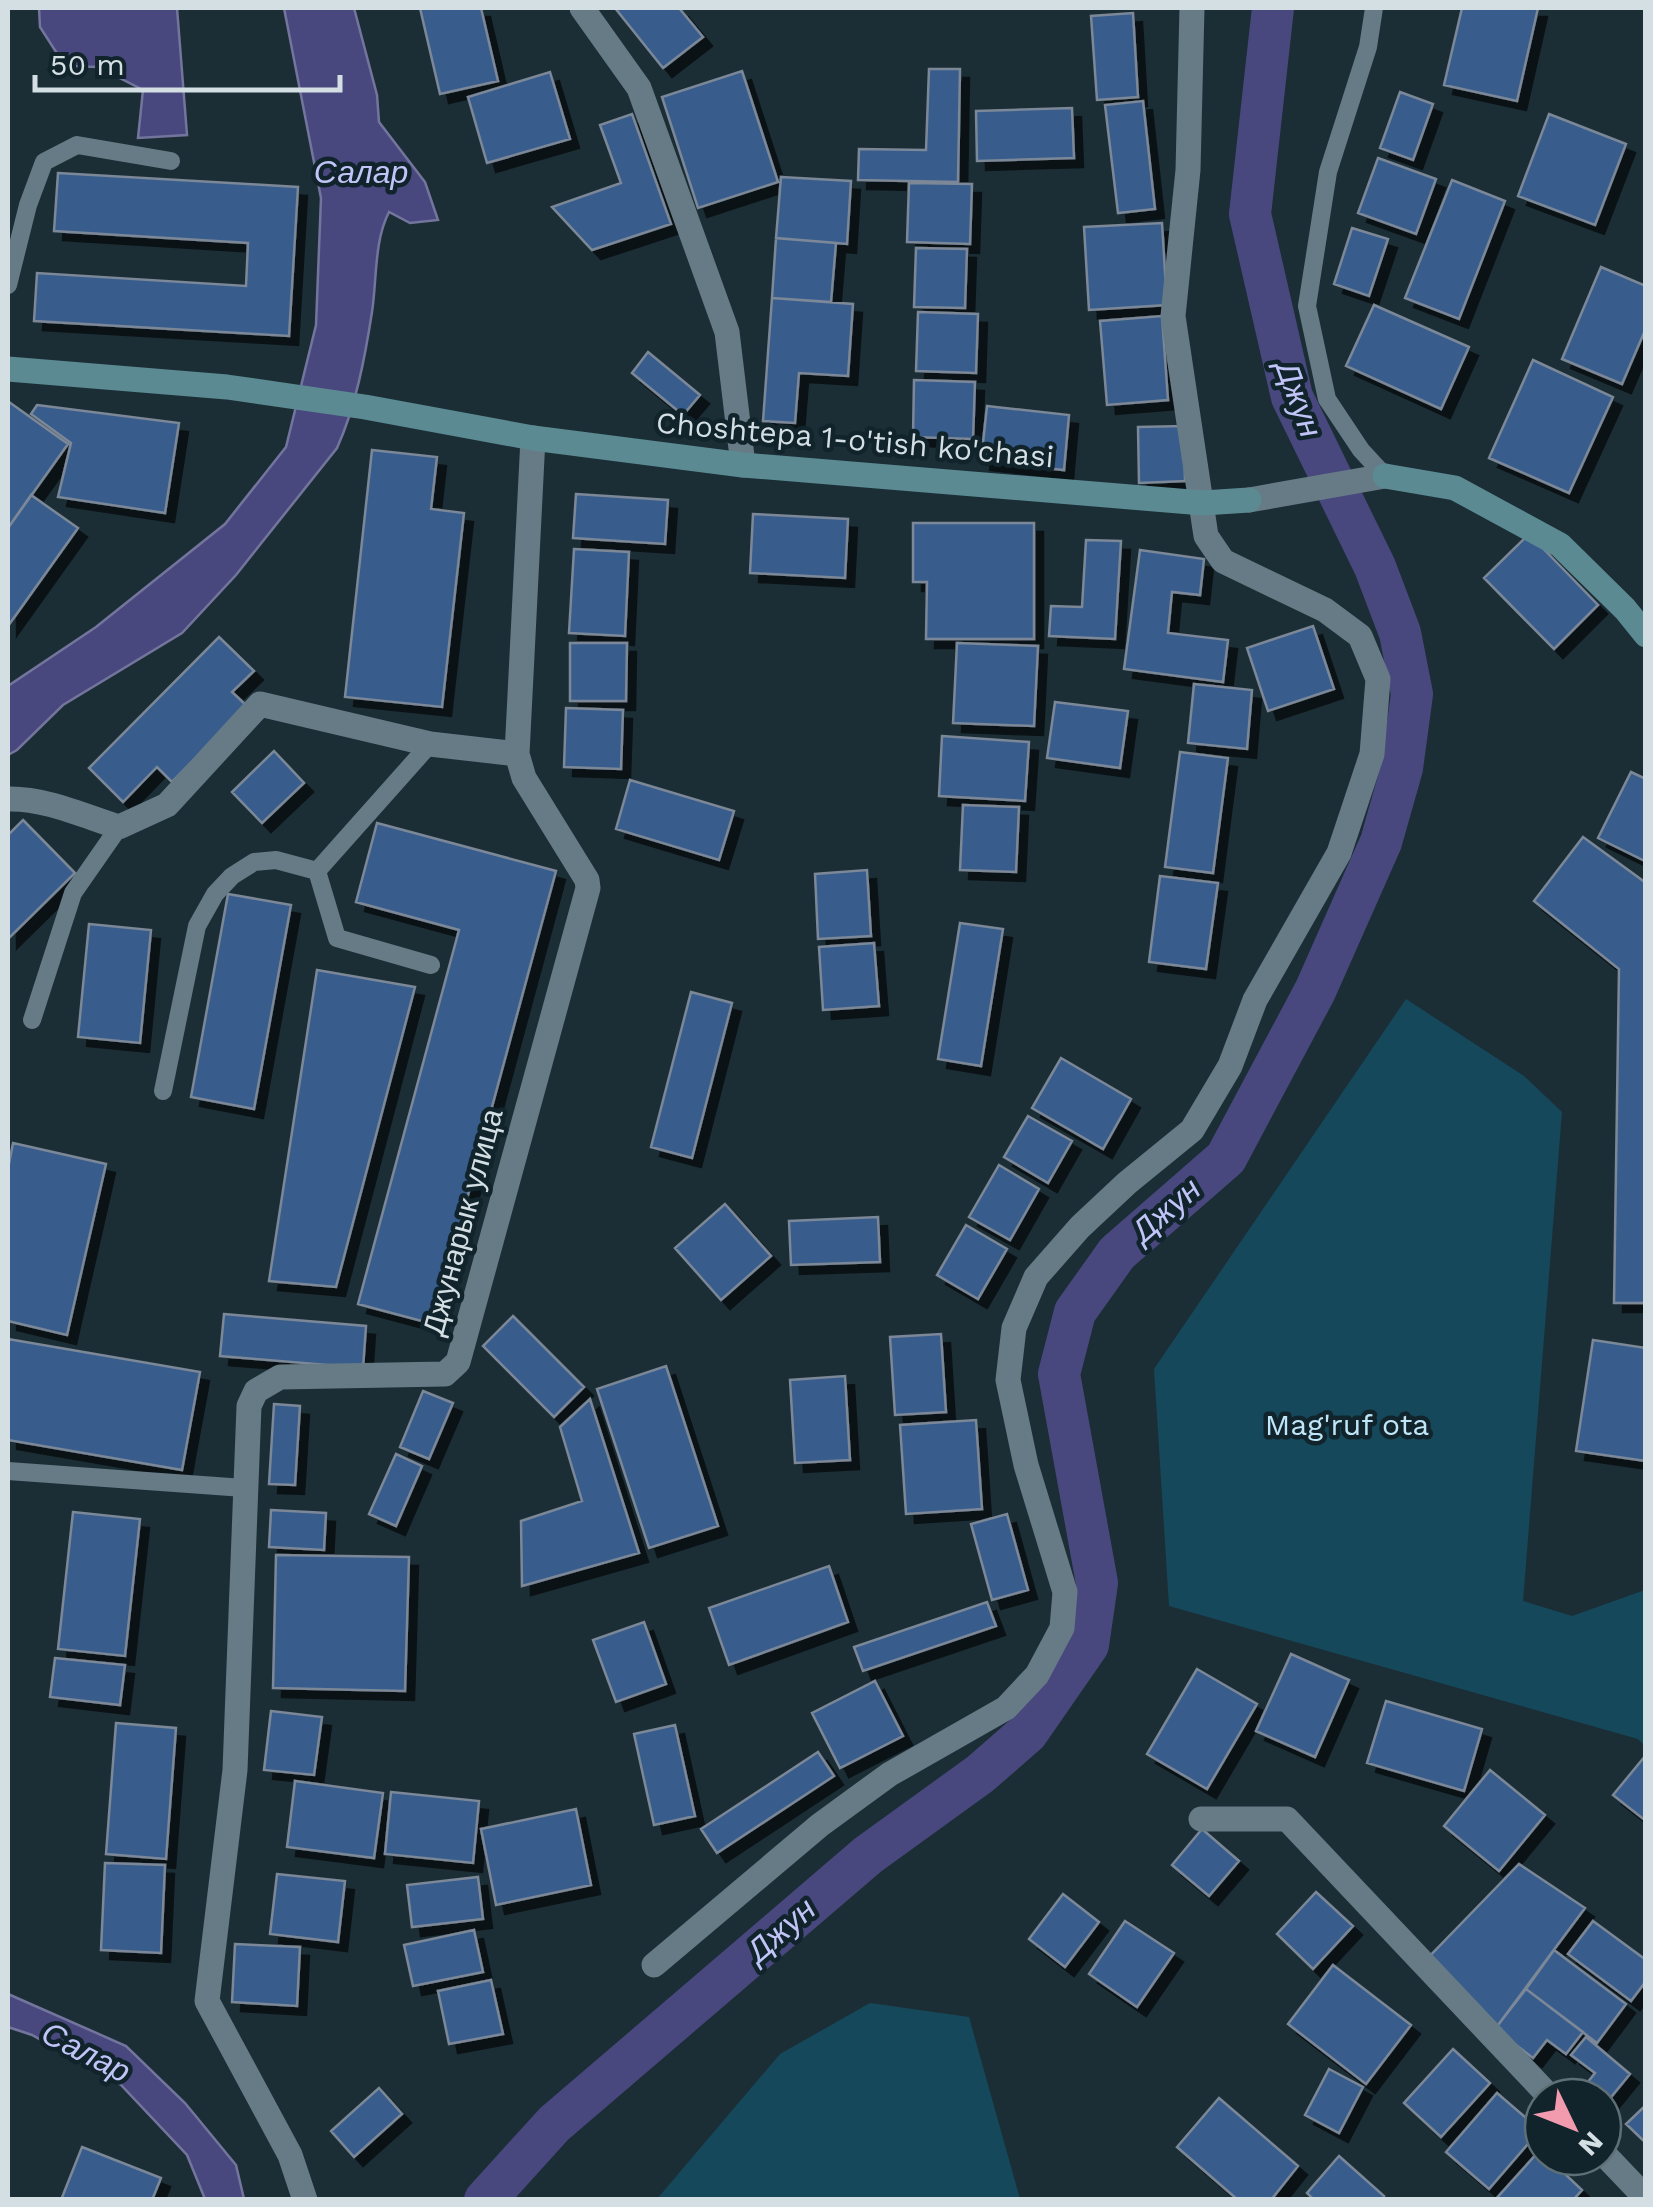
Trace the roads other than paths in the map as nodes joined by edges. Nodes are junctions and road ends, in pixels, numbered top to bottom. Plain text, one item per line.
1 (582, 8) edge
2 (1192, 8) edge
3 (1374, 8) edge
4 (171, 161) dead end
5 (8, 285) edge
6 (8, 369) edge
7 (533, 438) junction
8 (743, 465) junction
9 (1385, 476) junction
10 (1202, 503) junction
11 (1646, 634) edge
12 (430, 744) junction
13 (518, 754) junction
14 (8, 800) edge
15 (119, 827) junction
16 (318, 871) junction
17 (432, 965) dead end
18 (32, 1020) dead end
19 (162, 1091) dead end
20 (8, 1471) edge
21 (244, 1488) junction
22 (1201, 1819) dead end
23 (654, 1965) dead end
24 (1531, 2077) edge
25 (1623, 2174) edge
26 (1646, 2198) edge
27 (306, 2200) edge

1 - 8 street
2 - 10 street
3 - 9 lane
4 - 5 lane
6 - 7 street, Choshtepa 1-o'tish ko'chasi
7 - 8 street, Choshtepa 1-o'tish ko'chasi
7 - 13 street, Джунарык улица
8 - 10 street, Choshtepa 1-o'tish ko'chasi
9 - 10 street, Choshtepa 1-o'tish ko'chasi
9 - 11 street, Choshtepa 1-o'tish ko'chasi
10 - 23 street
12 - 13 street
12 - 15 street
12 - 16 lane
13 - 21 street, Джунарык улица
14 - 15 street
15 - 18 lane
16 - 17 lane
16 - 19 lane
20 - 21 lane
21 - 27 street, Джунарык улица
22 - 24 street
25 - 26 street

